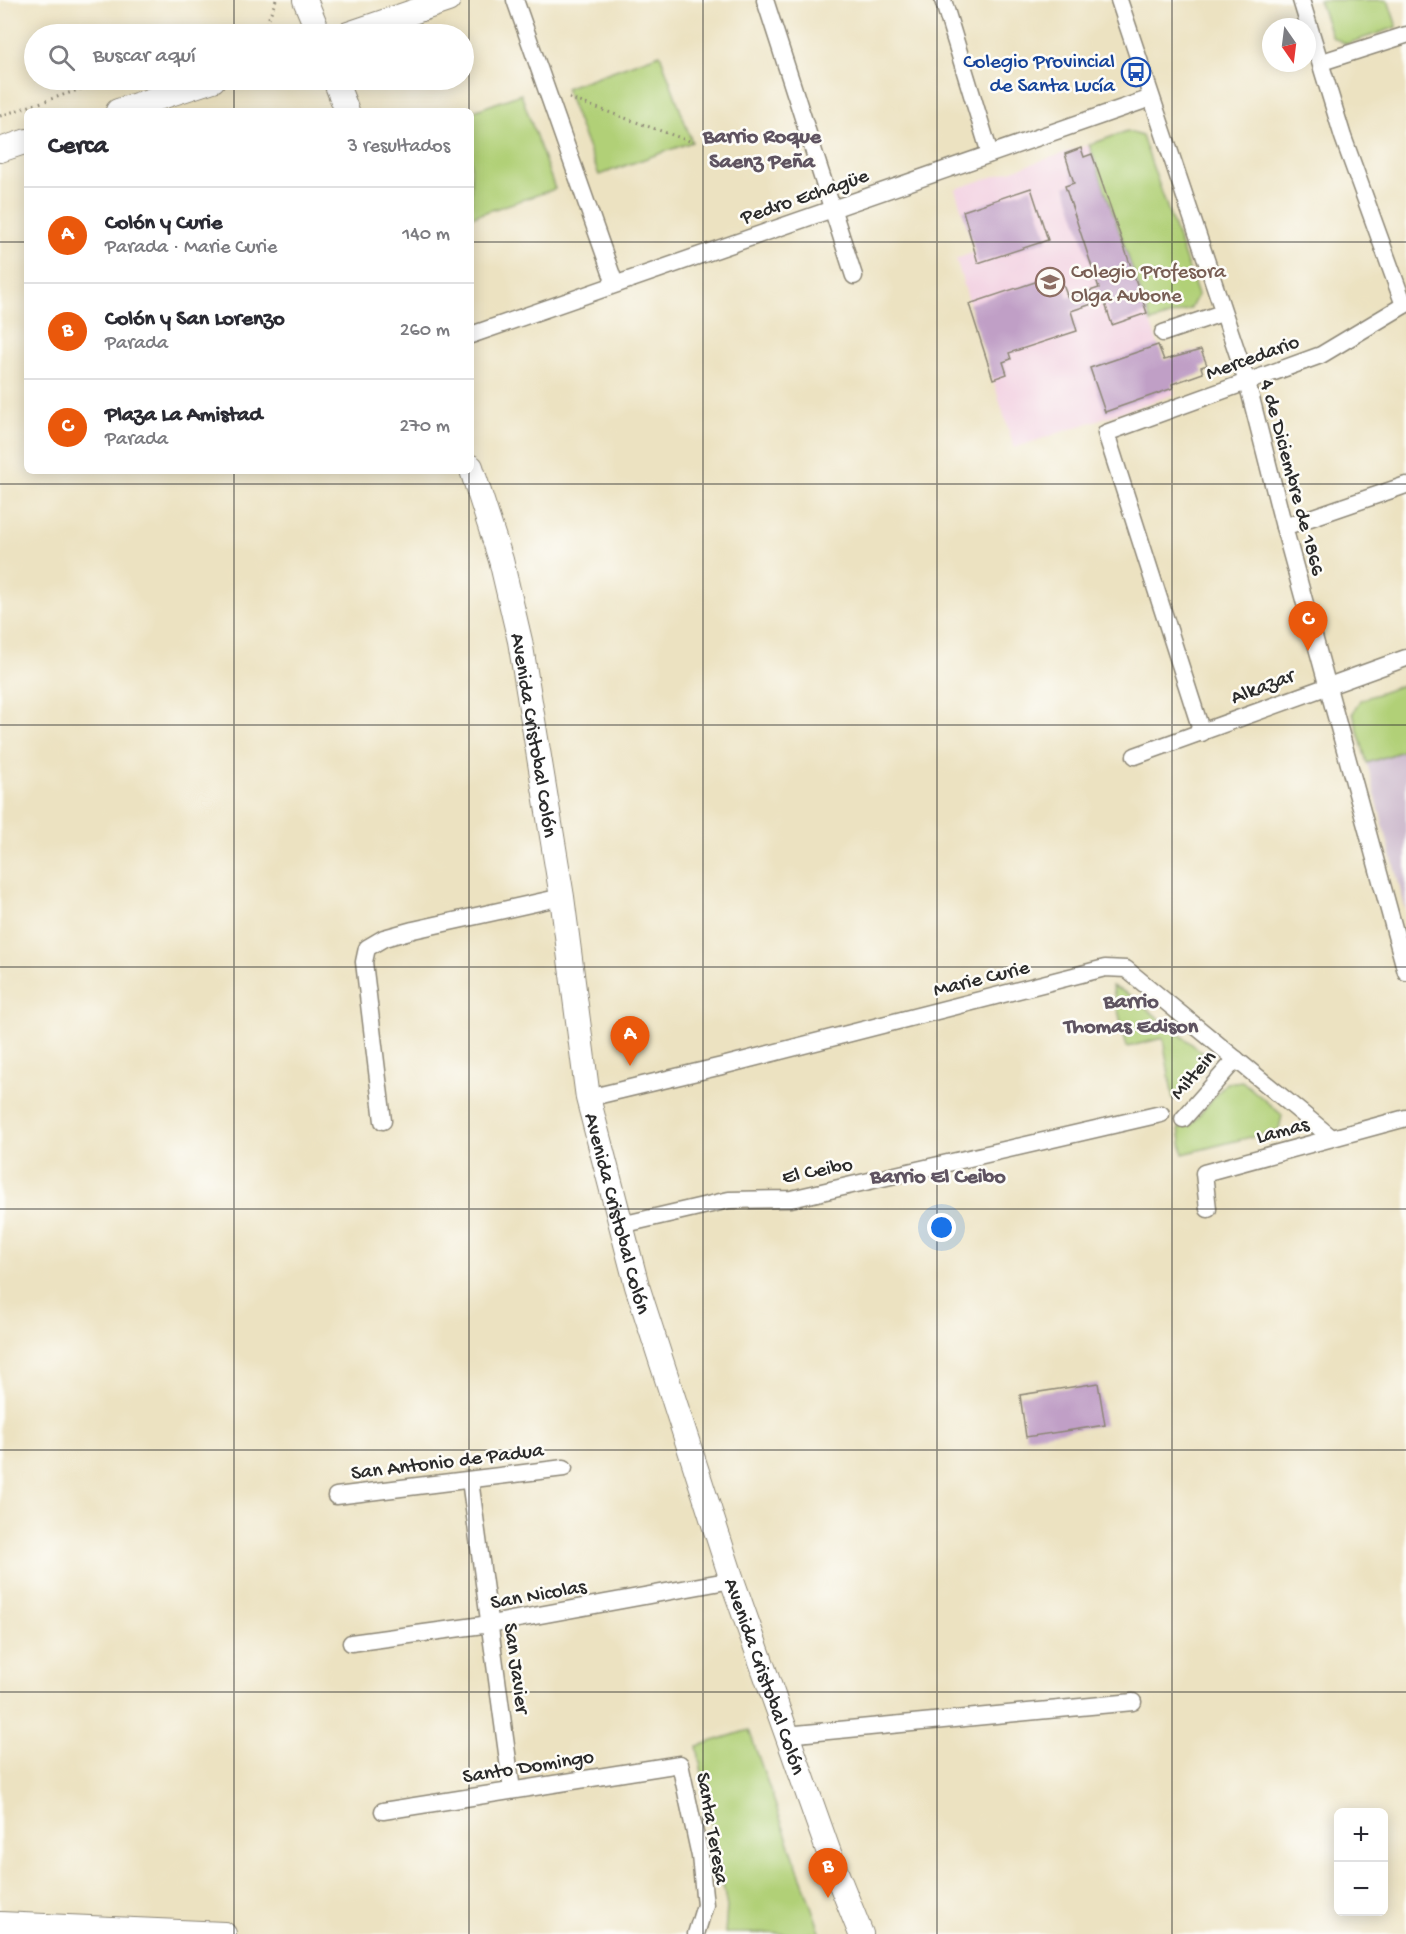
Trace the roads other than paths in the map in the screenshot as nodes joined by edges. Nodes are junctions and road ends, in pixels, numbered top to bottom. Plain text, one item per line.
1 (305, 0) edge
2 (448, 0) edge
3 (515, 0) edge
4 (765, 0) edge
5 (943, 0) edge
6 (1119, 0) edge
7 (1301, 0) edge
8 (315, 24) edge
9 (377, 24) edge
10 (1406, 35) edge
11 (1322, 62) junction
12 (182, 90) edge
13 (339, 90) edge
14 (1151, 98) junction
15 (127, 108) edge
16 (346, 108) edge
17 (24, 142) edge
18 (0, 150) edge
19 (990, 154) junction
20 (833, 209) junction
21 (854, 276) dead end
22 (615, 284) junction
23 (1405, 305) edge
24 (1222, 313) junction
25 (474, 333) edge
26 (1163, 333) dead end
27 (1247, 382) junction
28 (474, 474) edge
29 (1406, 485) edge
30 (1284, 527) junction
31 (1406, 658) edge
32 (1327, 685) junction
33 (1202, 733) junction
34 (1136, 756) dead end
35 (562, 897) junction
36 (1406, 972) edge
37 (1236, 1059) junction
38 (588, 1098) junction
39 (1161, 1114) dead end
40 (1406, 1118) edge
41 (1183, 1119) dead end
42 (383, 1121) dead end
43 (1332, 1138) junction
44 (1208, 1209) dead end
45 (621, 1225) junction
46 (564, 1468) dead end
47 (470, 1480) junction
48 (336, 1496) dead end
49 (732, 1580) junction
50 (490, 1624) junction
51 (351, 1643) dead end
52 (1133, 1702) dead end
53 (786, 1736) junction
54 (680, 1764) joint
55 (512, 1790) junction
56 (383, 1811) dead end
57 (0, 1924) edge
58 (224, 1934) edge
59 (696, 1934) edge
60 (861, 1934) edge

1 - 8 main road
2 - 9 main road
3 - 22 street
4 - 20 street
5 - 19 street
6 - 14 street, 4 de Diciembre de 1866
7 - 11 street
10 - 11 street
11 - 23 street
12 - 15 main road
13 - 16 main road
14 - 19 street, Pedro Echagüe
14 - 24 street, 4 de Diciembre de 1866
17 - 18 main road
19 - 20 street, Pedro Echagüe
20 - 21 street
20 - 22 street, Pedro Echagüe
22 - 25 street, Pedro Echagüe
23 - 27 street, Mercedario
24 - 26 street
24 - 27 street, 4 de Diciembre de 1866
27 - 30 street, 4 de Diciembre de 1866
27 - 33 street, Mercedario
28 - 35 main road, Avenida Cristobal Colón
29 - 30 street
30 - 32 street, 4 de Diciembre de 1866
31 - 32 street, Alkazar
32 - 33 street, Alkazar
32 - 36 street, 4 de Diciembre de 1866
33 - 34 street, Alkazar
35 - 38 main road, Avenida Cristobal Colón
35 - 42 street
37 - 38 street, Marie Curie
37 - 41 street, Miltein
37 - 43 street, Marie Curie
38 - 45 main road, Avenida Cristobal Colón
39 - 45 street, El Ceibo
40 - 43 street, Lamas
43 - 44 street, Lamas
45 - 49 main road, Avenida Cristobal Colón
46 - 47 street, San Antonio de Padua
47 - 48 street, San Antonio de Padua
47 - 50 street, San Javier
49 - 50 street, San Nicolas
49 - 53 main road, Avenida Cristobal Colón
50 - 51 street, San Nicolas
50 - 55 street, San Javier
52 - 53 street
53 - 60 main road, Avenida Cristobal Colón
54 - 55 street, Santo Domingo
54 - 59 street, Santa Teresa
55 - 56 street, Santo Domingo
57 - 58 main road

